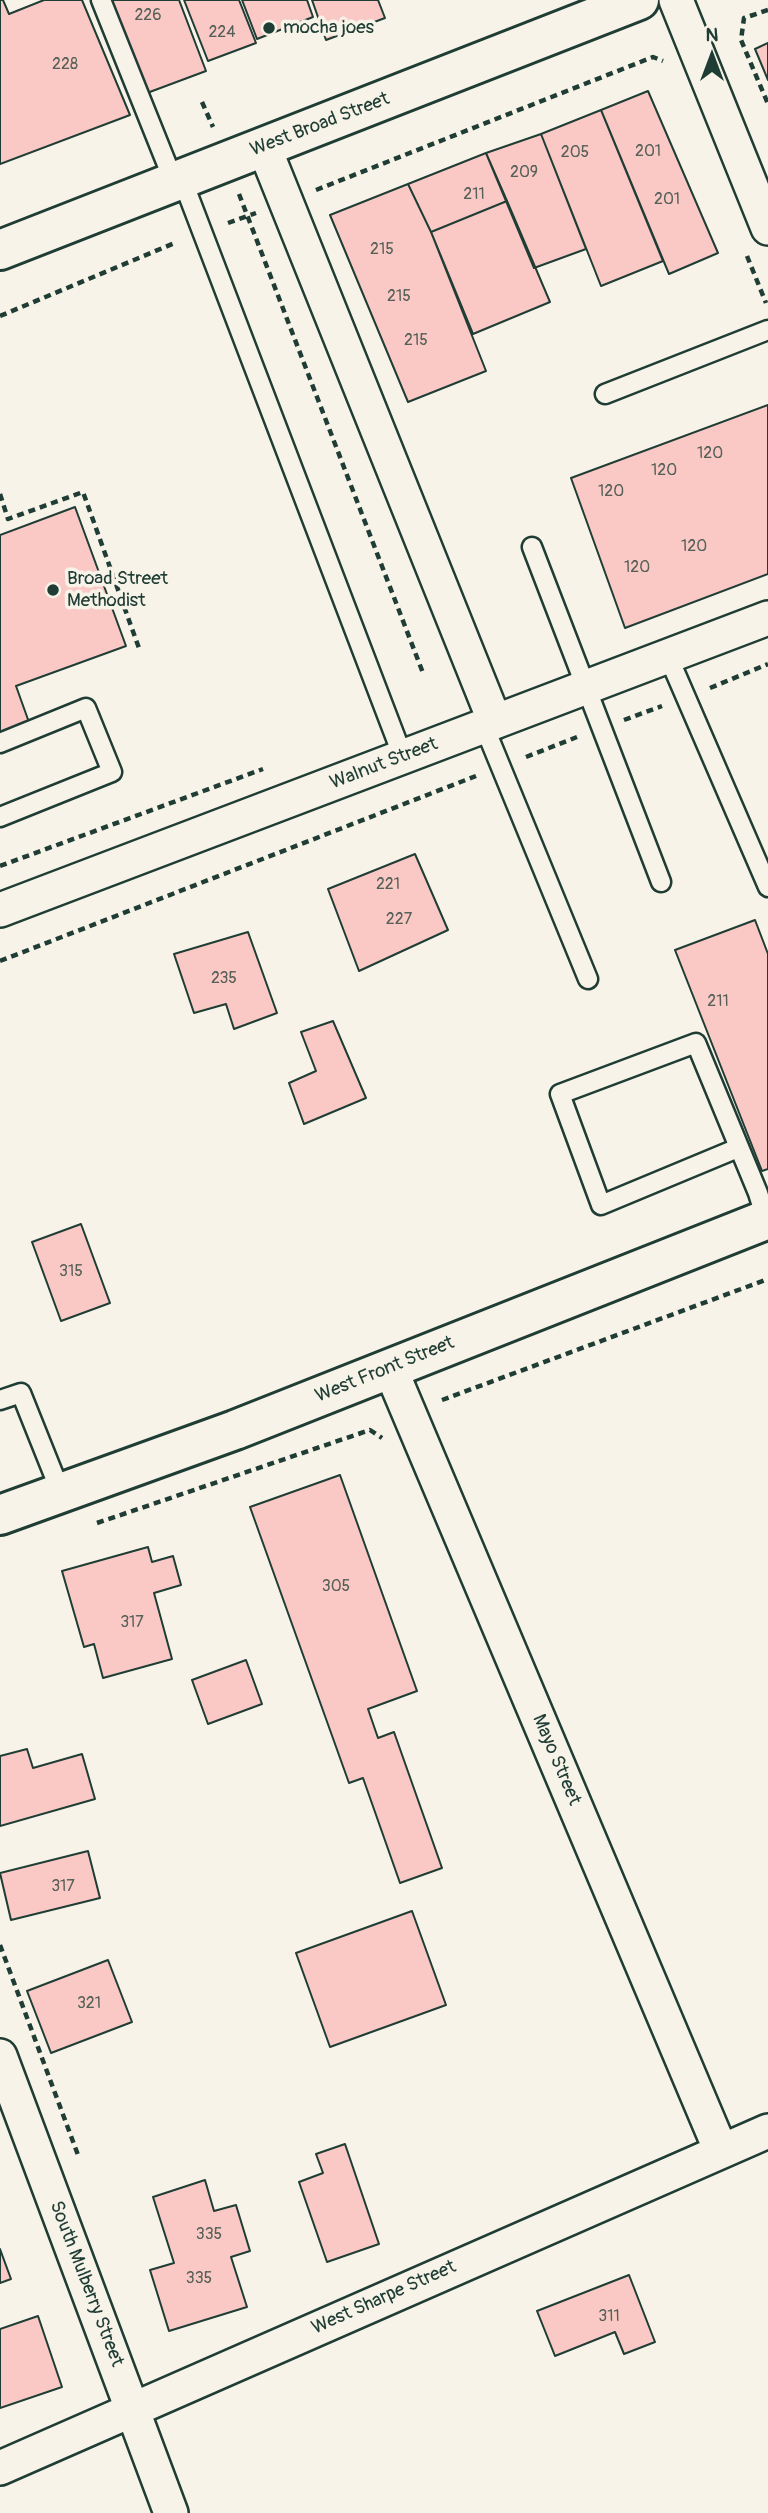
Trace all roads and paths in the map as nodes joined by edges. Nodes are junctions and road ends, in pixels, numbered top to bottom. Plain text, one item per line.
1 (101, 0) edge
2 (639, 0) edge
3 (676, 0) edge
4 (768, 10) edge
5 (671, 66) dead end
6 (768, 104) edge
7 (264, 147) junction
8 (227, 162) junction
9 (178, 181) junction
10 (286, 202) junction
11 (247, 216) junction
12 (202, 232) junction
13 (756, 237) edge
14 (0, 250) edge
15 (768, 310) edge
16 (0, 316) edge
17 (768, 330) edge
18 (605, 394) dead end
19 (0, 494) edge
20 (532, 547) dead end
21 (768, 618) edge
22 (140, 651) dead end
23 (668, 656) junction
24 (768, 664) edge
25 (423, 673) dead end
26 (587, 687) junction
27 (686, 697) junction
28 (489, 724) junction
29 (602, 727) junction
30 (0, 743) edge
31 (403, 757) junction
32 (500, 767) junction
33 (0, 817) edge
34 (661, 882) dead end
35 (768, 887) edge
36 (0, 910) edge
37 (0, 961) edge
38 (588, 979) dead end
39 (738, 1148) junction
40 (767, 1222) edge
41 (768, 1279) edge
42 (390, 1368) junction
43 (0, 1400) edge
44 (432, 1403) dead end
45 (383, 1438) dead end
46 (61, 1493) junction
47 (0, 1515) edge
48 (92, 1525) dead end
49 (0, 1945) edge
50 (0, 2056) edge
51 (768, 2131) edge
52 (721, 2151) junction
53 (82, 2166) dead end
54 (132, 2408) junction
55 (0, 2468) edge
56 (170, 2513) edge

1 - 9 lane
2 - 7 main road, West Broad Street
3 - 13 street
4 - 6 path
5 - 10 path
7 - 8 main road, West Broad Street
7 - 10 street
8 - 9 main road, West Broad Street
8 - 11 path
9 - 12 lane
9 - 14 main road, West Broad Street
10 - 11 path
10 - 28 street
11 - 12 path
11 - 25 path
12 - 16 path
12 - 31 lane
13 - 15 path
17 - 18 lane
19 - 22 path
20 - 26 lane
21 - 23 street, Walnut Street
23 - 26 street, Walnut Street
23 - 27 lane
24 - 27 path
26 - 28 street, Walnut Street
26 - 29 lane
27 - 29 path
27 - 35 lane
28 - 31 street, Walnut Street
28 - 32 lane
29 - 32 path
29 - 34 lane
30 - 33 lane
31 - 36 street, Walnut Street
32 - 37 path
32 - 38 lane
39 - 39 lane
39 - 40 lane
40 - 42 main road, West Front Street
41 - 44 path
42 - 46 main road, West Front Street
42 - 52 street, Mayo Street
43 - 46 lane
45 - 48 path
46 - 47 main road, West Front Street
49 - 53 path
50 - 54 street, South Mulberry Street
51 - 52 street, West Sharpe Street
52 - 54 street, West Sharpe Street
54 - 55 street, West Sharpe Street
54 - 56 street, South Mulberry Street

